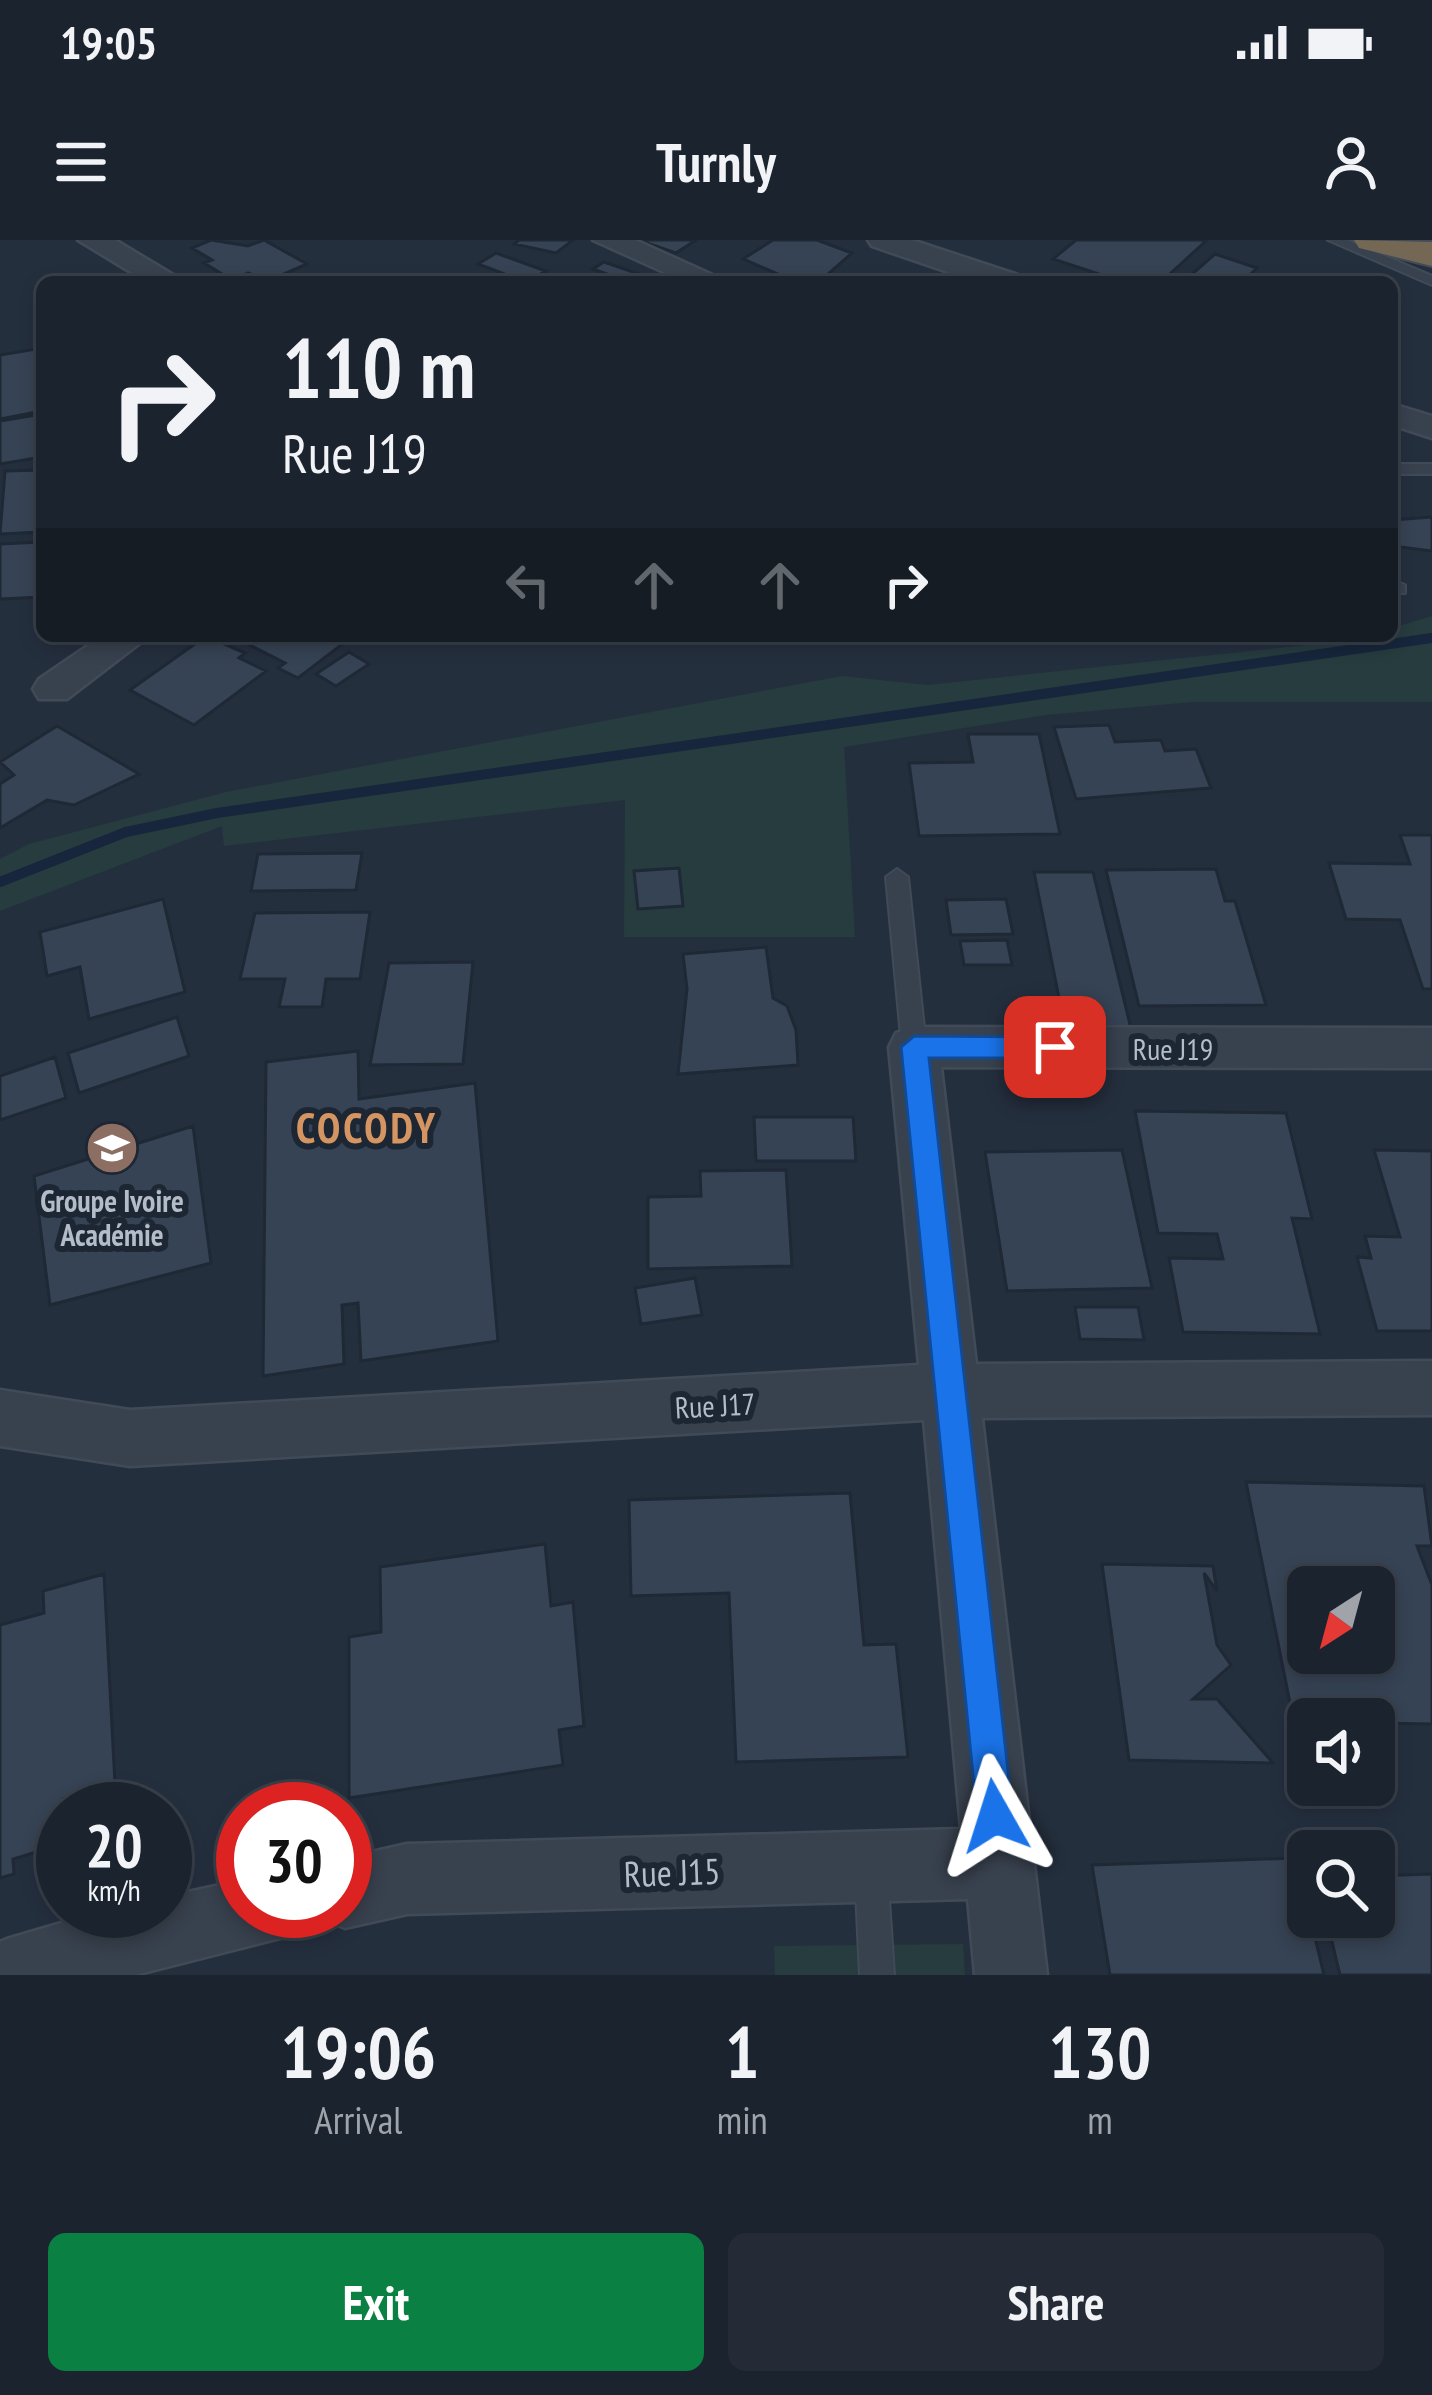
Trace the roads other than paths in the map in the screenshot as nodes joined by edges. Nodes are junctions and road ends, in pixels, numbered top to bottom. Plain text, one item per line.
1 (93, 240) edge
2 (608, 240) edge
3 (883, 240) edge
4 (1335, 240) edge
5 (1373, 240) edge
6 (704, 249) dead end
7 (1432, 254) edge
8 (666, 274) edge
9 (159, 276) edge
10 (989, 276) edge
11 (1432, 281) edge
12 (1398, 416) edge
13 (1432, 428) edge
14 (1398, 469) edge
15 (1432, 469) edge
16 (120, 642) edge
17 (53, 688) dead end
18 (897, 877) dead end
19 (914, 1047) junction
20 (1432, 1048) edge
21 (1432, 1388) edge
22 (949, 1391) junction
23 (0, 1418) edge
24 (1000, 1864) junction
25 (871, 1866) junction
26 (372, 1887) edge
27 (216, 1921) edge
28 (8, 1975) edge
29 (877, 1975) edge
30 (1011, 1975) edge

1 - 9 street
2 - 8 street
3 - 10 street
4 - 11 lane
5 - 7 highway
6 - 8 street
12 - 13 street
14 - 15 lane
16 - 17 street
18 - 19 lane
19 - 20 street, Rue J19
19 - 22 street
21 - 22 street, Rue J17
22 - 23 street, Rue J17
22 - 24 street
24 - 25 street, Rue J15
24 - 30 street
25 - 26 street, Rue J15
25 - 29 lane
27 - 28 street

